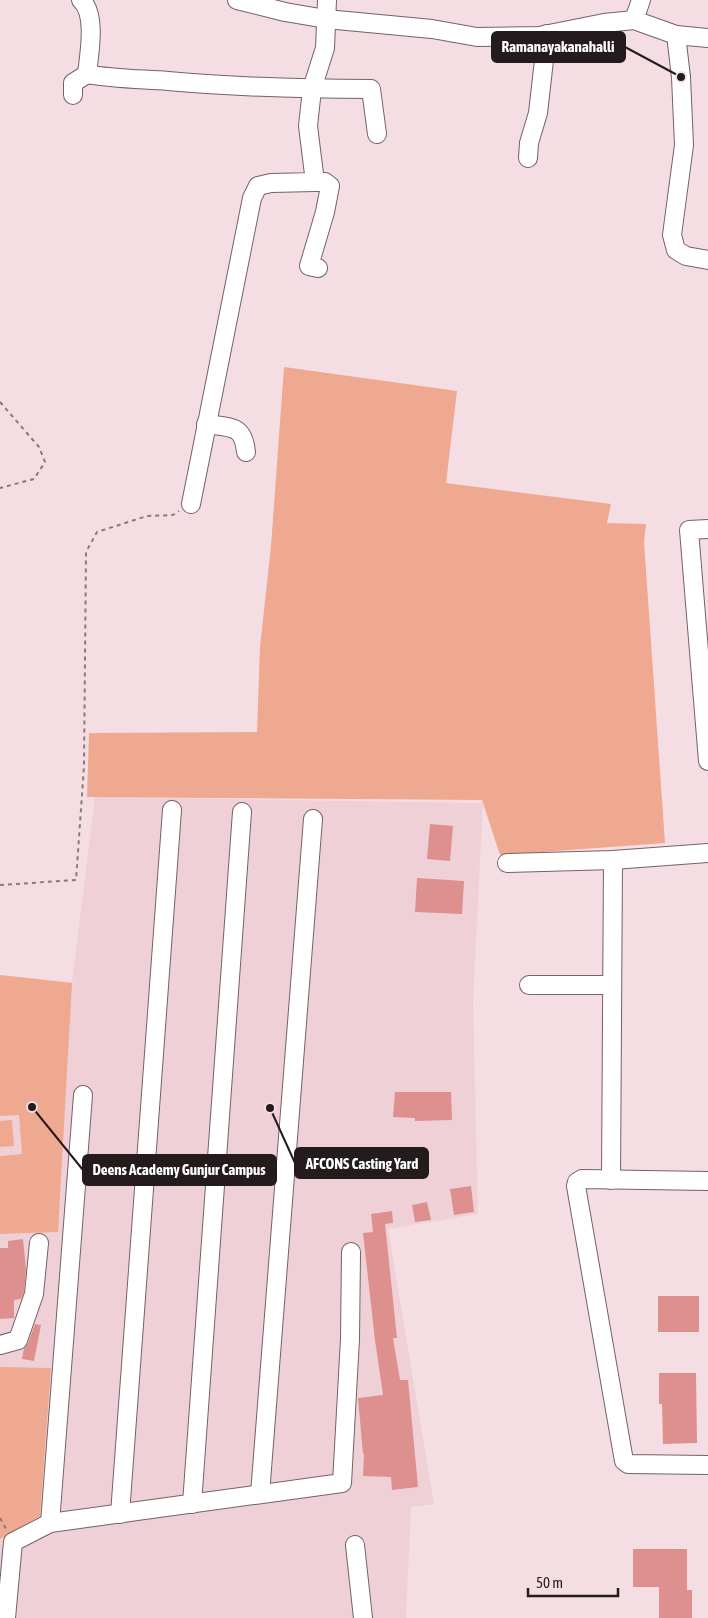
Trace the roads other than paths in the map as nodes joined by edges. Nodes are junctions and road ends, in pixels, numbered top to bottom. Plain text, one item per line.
1 (81, 0) edge
2 (237, 0) edge
3 (327, 0) edge
4 (641, 0) edge
5 (326, 19) junction
6 (634, 20) junction
7 (547, 34) junction
8 (676, 35) junction
9 (708, 38) edge
10 (87, 74) junction
11 (312, 89) junction
12 (73, 95) dead end
13 (377, 134) dead end
14 (528, 158) dead end
15 (315, 182) junction
16 (708, 260) edge
17 (318, 268) dead end
18 (206, 424) junction
19 (246, 452) dead end
20 (191, 504) road end
21 (708, 529) edge
22 (708, 760) edge
23 (172, 810) dead end
24 (242, 812) dead end
25 (314, 818) dead end
26 (708, 853) edge
27 (613, 860) junction
28 (507, 863) dead end
29 (529, 985) dead end
30 (612, 986) junction
31 (82, 1095) dead end
32 (611, 1180) junction
33 (708, 1181) edge
34 (39, 1243) dead end
35 (351, 1252) dead end
36 (0, 1345) edge
37 (708, 1465) edge
38 (260, 1494) junction
39 (192, 1504) junction
40 (120, 1514) junction
41 (50, 1524) junction
42 (355, 1545) dead end
43 (6, 1618) edge
44 (363, 1618) edge

1 - 10 street
2 - 5 street
3 - 5 street
4 - 6 street
5 - 7 street
5 - 11 street
6 - 7 street
6 - 8 street
7 - 14 street
8 - 9 street
8 - 16 street
10 - 11 street
10 - 12 street
11 - 13 street
11 - 15 street
15 - 17 street
15 - 18 street
18 - 19 street
18 - 20 street
21 - 22 street
23 - 40 street
24 - 39 street
25 - 38 street
26 - 27 street
27 - 28 street
27 - 30 street
29 - 30 street
30 - 32 street
31 - 41 street
32 - 33 street
32 - 37 street
34 - 36 street
35 - 38 street
38 - 39 street
39 - 40 street
40 - 41 street
41 - 43 street
42 - 44 street

